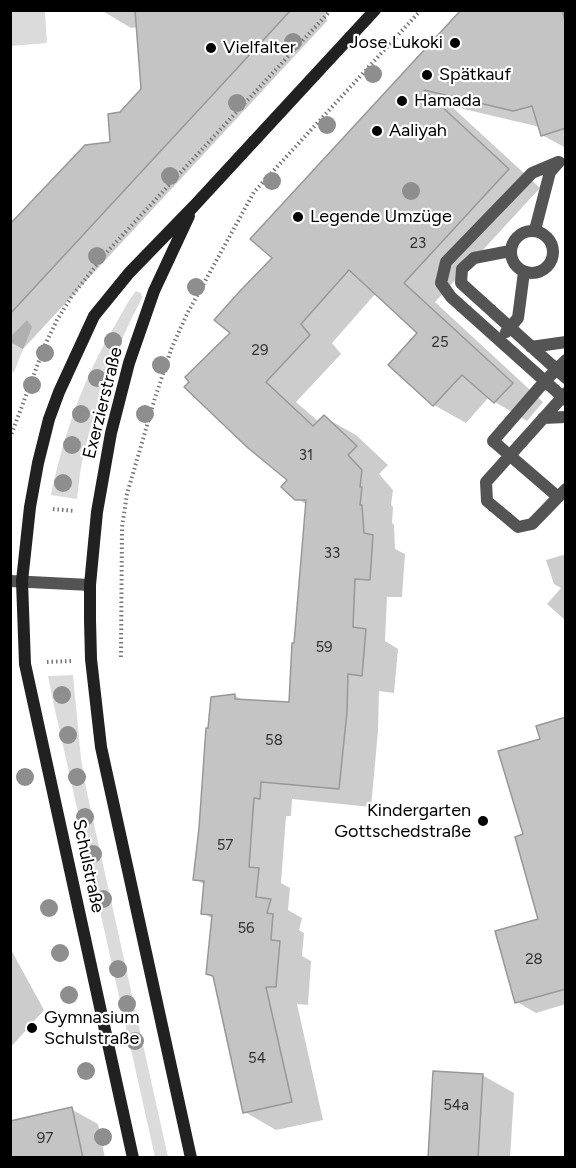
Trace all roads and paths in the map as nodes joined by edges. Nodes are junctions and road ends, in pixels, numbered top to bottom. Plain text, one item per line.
1 (375, 10) edge
2 (421, 10) edge
3 (562, 161) edge
4 (194, 207) junction
5 (535, 230) junction
6 (510, 251) junction
7 (524, 272) junction
8 (510, 327) junction
9 (499, 340) junction
10 (566, 342) edge
11 (531, 347) junction
12 (566, 360) edge
13 (561, 374) edge
14 (545, 381) junction
15 (564, 396) edge
16 (566, 417) edge
17 (543, 418) junction
18 (510, 455) junction
19 (562, 493) edge
20 (49, 508) dead end
21 (76, 511) dead end
22 (16, 581) edge
23 (90, 585) junction
24 (90, 620) joint
25 (121, 657) dead end
26 (72, 661) dead end
27 (47, 662) dead end
28 (133, 1158) edge
29 (191, 1158) edge

1 - 4 main road, Exerzierstraße
2 - 25 path
3 - 5 street
3 - 9 street
4 - 22 main road, Exerzierstraße
4 - 23 main road, Exerzierstraße
5 - 6 street
5 - 7 street
6 - 7 street
6 - 8 street
7 - 8 street
8 - 9 street
8 - 11 street
9 - 14 street
10 - 11 street
11 - 13 street
12 - 13 street
13 - 14 street
14 - 15 street
14 - 18 street
15 - 17 street
16 - 17 street
17 - 18 street
18 - 19 street
18 - 19 street
20 - 21 path
22 - 23 street
22 - 28 main road, Schulstraße
23 - 24 main road, Exerzierstraße
24 - 29 main road, Schulstraße
26 - 27 path

